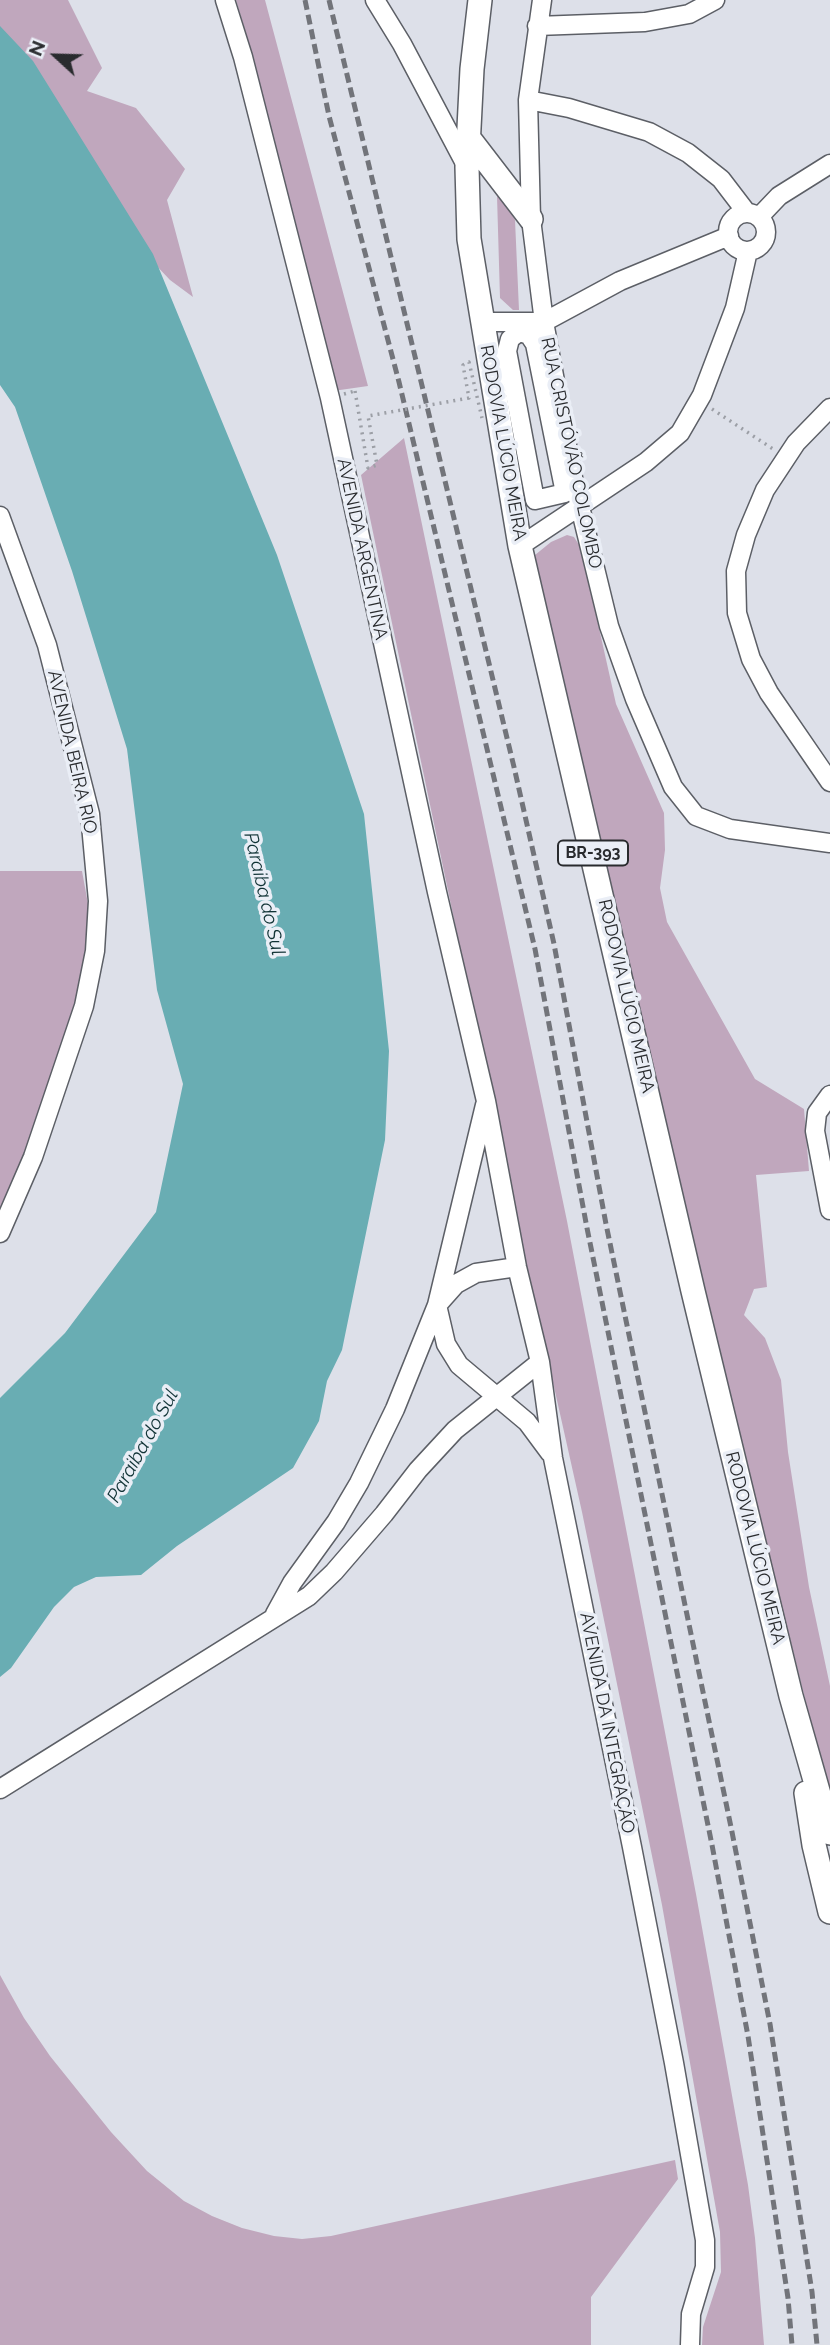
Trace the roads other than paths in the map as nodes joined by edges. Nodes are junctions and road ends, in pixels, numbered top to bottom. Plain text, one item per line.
1 (225, 0) edge
2 (375, 0) edge
3 (480, 0) edge
4 (542, 0) edge
5 (715, 0) edge
6 (537, 26) junction
7 (528, 100) junction
8 (468, 136) junction
9 (830, 164) edge
10 (467, 167) junction
11 (753, 215) junction
12 (531, 219) junction
13 (729, 236) junction
14 (748, 251) junction
15 (483, 322) junction
16 (544, 322) junction
17 (830, 408) edge
18 (535, 500) joint
19 (578, 508) junction
20 (0, 516) edge
21 (520, 545) junction
22 (830, 782) edge
23 (830, 843) edge
24 (830, 1095) edge
25 (486, 1101) junction
26 (830, 1210) edge
27 (0, 1233) edge
28 (517, 1268) junction
29 (438, 1305) junction
30 (540, 1362) junction
31 (496, 1395) junction
32 (553, 1458) junction
33 (273, 1617) junction
34 (791, 1696) junction
35 (0, 1788) edge
36 (830, 1833) edge
37 (830, 1912) edge
38 (690, 2345) edge

1 - 25 street, AVENIDA ARGENTINA
2 - 10 street
3 - 8 main road, RODOVIA LÚCIO MEIRA / BR-393
4 - 6 street, RUA CRISTÓVÃO COLOMBO
5 - 6 street
6 - 7 street, RUA CRISTÓVÃO COLOMBO
7 - 11 street
7 - 12 street, RUA CRISTÓVÃO COLOMBO
8 - 10 main road, RODOVIA LÚCIO MEIRA / BR-393
8 - 12 main road
9 - 11 street
10 - 15 main road, RODOVIA LÚCIO MEIRA / BR-393
11 - 13 street
11 - 14 street
12 - 16 street, RUA CRISTÓVÃO COLOMBO
13 - 14 street
13 - 16 street
14 - 19 street
15 - 16 street
15 - 21 main road, RODOVIA LÚCIO MEIRA / BR-393
16 - 19 street, RUA CRISTÓVÃO COLOMBO
17 - 22 street
18 - 18 street
19 - 21 street
19 - 23 street, RUA CRISTÓVÃO COLOMBO
20 - 27 street, AVENIDA BEIRA RIO
21 - 34 main road, RODOVIA LÚCIO MEIRA / BR-393
24 - 26 street
25 - 28 street, AVENIDA DA INTEGRAÇÃO
25 - 29 street
28 - 29 street
28 - 30 street, AVENIDA DA INTEGRAÇÃO
29 - 31 street
29 - 33 street
30 - 31 street
30 - 32 street, AVENIDA DA INTEGRAÇÃO
31 - 32 street
31 - 33 street
32 - 38 street, AVENIDA DA INTEGRAÇÃO
33 - 35 street
34 - 36 main road, RODOVIA LÚCIO MEIRA / BR-393
34 - 37 main road, RODOVIA LÚCIO MEIRA / BR-393

